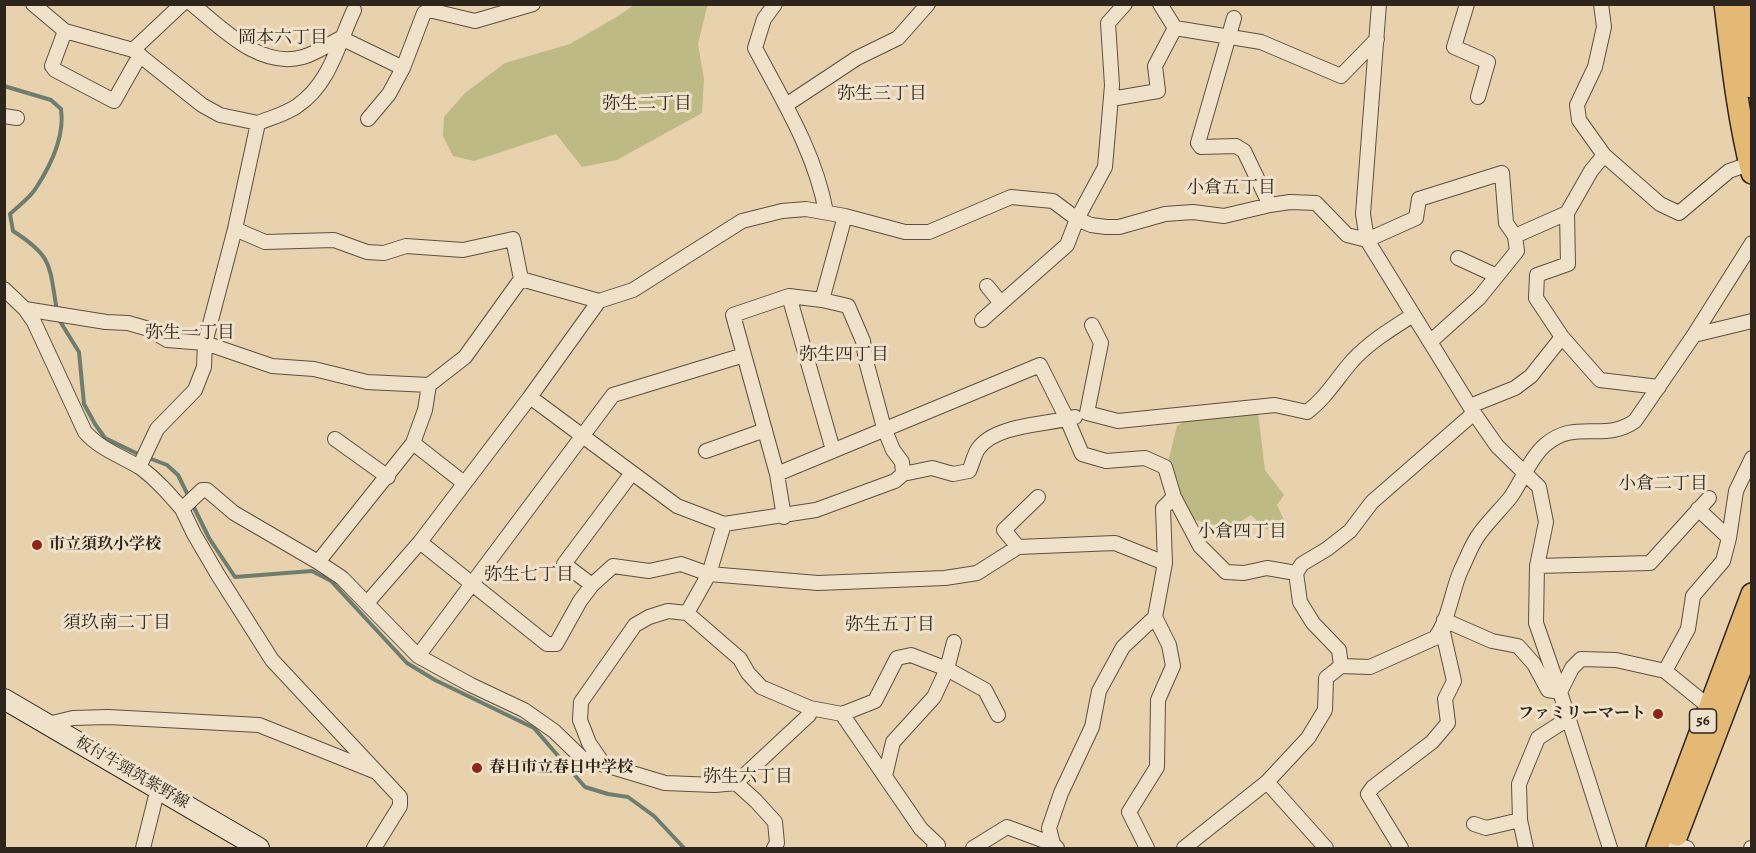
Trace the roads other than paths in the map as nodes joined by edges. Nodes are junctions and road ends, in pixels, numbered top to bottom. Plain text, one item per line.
1 (33, 4) edge
2 (182, 4) edge
3 (192, 4) edge
4 (533, 4) edge
5 (775, 4) edge
6 (928, 4) edge
7 (1125, 4) edge
8 (1160, 4) edge
9 (1378, 4) edge
10 (1467, 4) edge
11 (1601, 4) edge
12 (1725, 4) edge
13 (1742, 4) edge
14 (354, 10) dead end
15 (1234, 18) dead end
16 (1175, 28) junction
17 (65, 31) junction
18 (1229, 36) junction
19 (341, 38) junction
20 (1377, 39) junction
21 (136, 53) junction
22 (403, 68) junction
23 (1752, 87) edge
24 (1478, 96) dead end
25 (1111, 99) junction
26 (786, 105) junction
27 (368, 119) dead end
28 (258, 123) junction
29 (1604, 155) junction
30 (1751, 166) edge
31 (1270, 205) junction
32 (826, 212) junction
33 (1566, 213) junction
34 (845, 216) junction
35 (1077, 219) junction
36 (235, 229) junction
37 (1515, 236) junction
38 (1367, 240) junction
39 (1752, 243) edge
40 (1458, 258) dead end
41 (1497, 276) junction
42 (521, 279) junction
43 (987, 286) dead end
44 (4, 289) edge
45 (789, 296) junction
46 (822, 300) junction
47 (599, 301) junction
48 (1001, 303) junction
49 (25, 309) junction
50 (1413, 315) junction
51 (982, 320) dead end
52 (1751, 322) edge
53 (1092, 326) dead end
54 (1694, 335) junction
55 (1562, 337) junction
56 (1430, 342) junction
57 (205, 344) junction
58 (744, 355) junction
59 (429, 385) junction
60 (1659, 387) junction
61 (530, 397) junction
62 (1472, 410) junction
63 (1087, 413) junction
64 (1067, 419) junction
65 (884, 429) junction
66 (765, 430) junction
67 (583, 435) junction
68 (335, 439) dead end
69 (413, 443) junction
70 (833, 450) junction
71 (706, 452) dead end
72 (1752, 458) edge
73 (139, 467) junction
74 (1526, 472) junction
75 (632, 473) junction
76 (777, 474) junction
77 (903, 474) junction
78 (388, 477) junction
79 (464, 483) junction
80 (1038, 497) dead end
81 (1174, 497) junction
82 (1709, 498) dead end
83 (185, 505) junction
84 (1698, 509) junction
85 (784, 517) junction
86 (724, 524) junction
87 (1729, 538) junction
88 (420, 542) junction
89 (1018, 547) junction
90 (318, 562) junction
91 (1165, 563) junction
92 (1537, 566) junction
93 (1296, 573) junction
94 (709, 574) junction
95 (470, 584) junction
96 (592, 585) junction
97 (1752, 594) edge
98 (367, 603) junction
99 (1752, 612) edge
100 (687, 613) junction
101 (1155, 617) junction
102 (1443, 624) junction
103 (1744, 637) edge
104 (954, 642) dead end
105 (418, 656) junction
106 (1341, 666) junction
107 (1741, 666) junction
108 (947, 669) junction
109 (1665, 671) junction
110 (1560, 692) junction
111 (4, 699) edge
112 (1708, 706) junction
113 (810, 708) junction
114 (842, 714) junction
115 (998, 715) dead end
116 (1569, 718) junction
117 (48, 724) junction
118 (1714, 738) junction
119 (604, 765) junction
120 (376, 772) junction
121 (885, 776) junction
122 (1267, 782) junction
123 (736, 783) junction
124 (158, 788) junction
125 (1520, 820) junction
126 (1474, 824) dead end
127 (1055, 846) edge
128 (938, 847) edge
129 (1673, 847) edge
130 (143, 849) edge
131 (259, 849) edge
132 (374, 849) edge
133 (774, 849) edge
134 (973, 849) edge
135 (1147, 849) edge
136 (1184, 849) edge
137 (1326, 849) edge
138 (1401, 849) edge
139 (1526, 849) edge
140 (1610, 849) edge

1 - 17 street
2 - 21 street
3 - 19 street
4 - 22 street
5 - 26 street
6 - 26 street
7 - 25 street
8 - 16 street
9 - 20 street
10 - 24 street
11 - 29 street
12 - 30 main road
13 - 23 main road
14 - 19 street
15 - 18 street
16 - 18 street
16 - 25 street
17 - 21 street
17 - 21 street
18 - 20 street
18 - 31 street
19 - 22 street
19 - 28 street
20 - 38 street
21 - 28 street
22 - 27 street
25 - 35 street
26 - 32 street
28 - 36 street
29 - 30 street
29 - 33 street
31 - 35 street
31 - 38 street
32 - 34 street
32 - 47 street
33 - 37 street
33 - 55 street
34 - 35 street
34 - 46 street
35 - 48 street
36 - 42 street
36 - 57 street
37 - 38 street
37 - 41 street
38 - 50 street
39 - 54 street
40 - 41 street
41 - 56 street
42 - 47 street
42 - 59 street
43 - 48 street
44 - 49 street
45 - 46 street
45 - 58 street
45 - 70 street
46 - 65 street
47 - 61 street
48 - 51 street
49 - 57 street
49 - 73 street
50 - 56 street
50 - 63 street
52 - 54 street
53 - 63 street
54 - 60 street
55 - 60 street
55 - 62 street
56 - 62 street
57 - 59 street
57 - 73 street
58 - 66 street
58 - 67 street
59 - 69 street
60 - 74 street
61 - 67 street
61 - 79 street
62 - 74 street
62 - 93 street
63 - 64 street
64 - 65 street
64 - 77 street
64 - 81 street
65 - 70 street
65 - 77 street
66 - 71 street
66 - 76 street
67 - 75 street
67 - 95 street
68 - 78 street
69 - 78 street
69 - 79 street
70 - 76 street
72 - 87 street
73 - 83 street
74 - 92 street
74 - 102 street
75 - 86 street
75 - 96 street
76 - 85 street
77 - 85 street
78 - 90 street
79 - 88 street
80 - 89 street
81 - 91 street
81 - 93 street
82 - 84 street
83 - 90 street
83 - 120 street
84 - 87 street
84 - 92 street
85 - 86 street
86 - 94 street
87 - 109 street
88 - 95 street
88 - 98 street
89 - 91 street
89 - 94 street
90 - 98 street
91 - 101 street
92 - 110 street
93 - 106 street
94 - 96 street
94 - 100 street
95 - 96 street
95 - 105 street
97 - 103 main road, 56
98 - 105 street
99 - 103 street
100 - 113 street
100 - 119 street
101 - 127 street
101 - 135 street
102 - 106 street
102 - 110 street
102 - 138 street
103 - 107 main road, 56
103 - 112 main road, 56
104 - 108 street
105 - 119 street
106 - 122 street
107 - 112 street
107 - 118 main road, 56
108 - 114 street
108 - 115 street
108 - 121 street
109 - 110 street
109 - 112 street
110 - 116 street
111 - 117 main road, 板付牛頸筑紫野線
112 - 118 street
112 - 129 main road, 56
113 - 114 street
113 - 123 street
114 - 121 street
116 - 125 street
116 - 140 street
117 - 120 street
117 - 124 main road, 板付牛頸筑紫野線
118 - 129 main road, 56
119 - 123 street
120 - 132 street
121 - 128 street
122 - 136 street
122 - 137 street
123 - 133 street
124 - 130 street
124 - 131 main road, 板付牛頸筑紫野線
125 - 126 street
125 - 139 street
127 - 134 street

